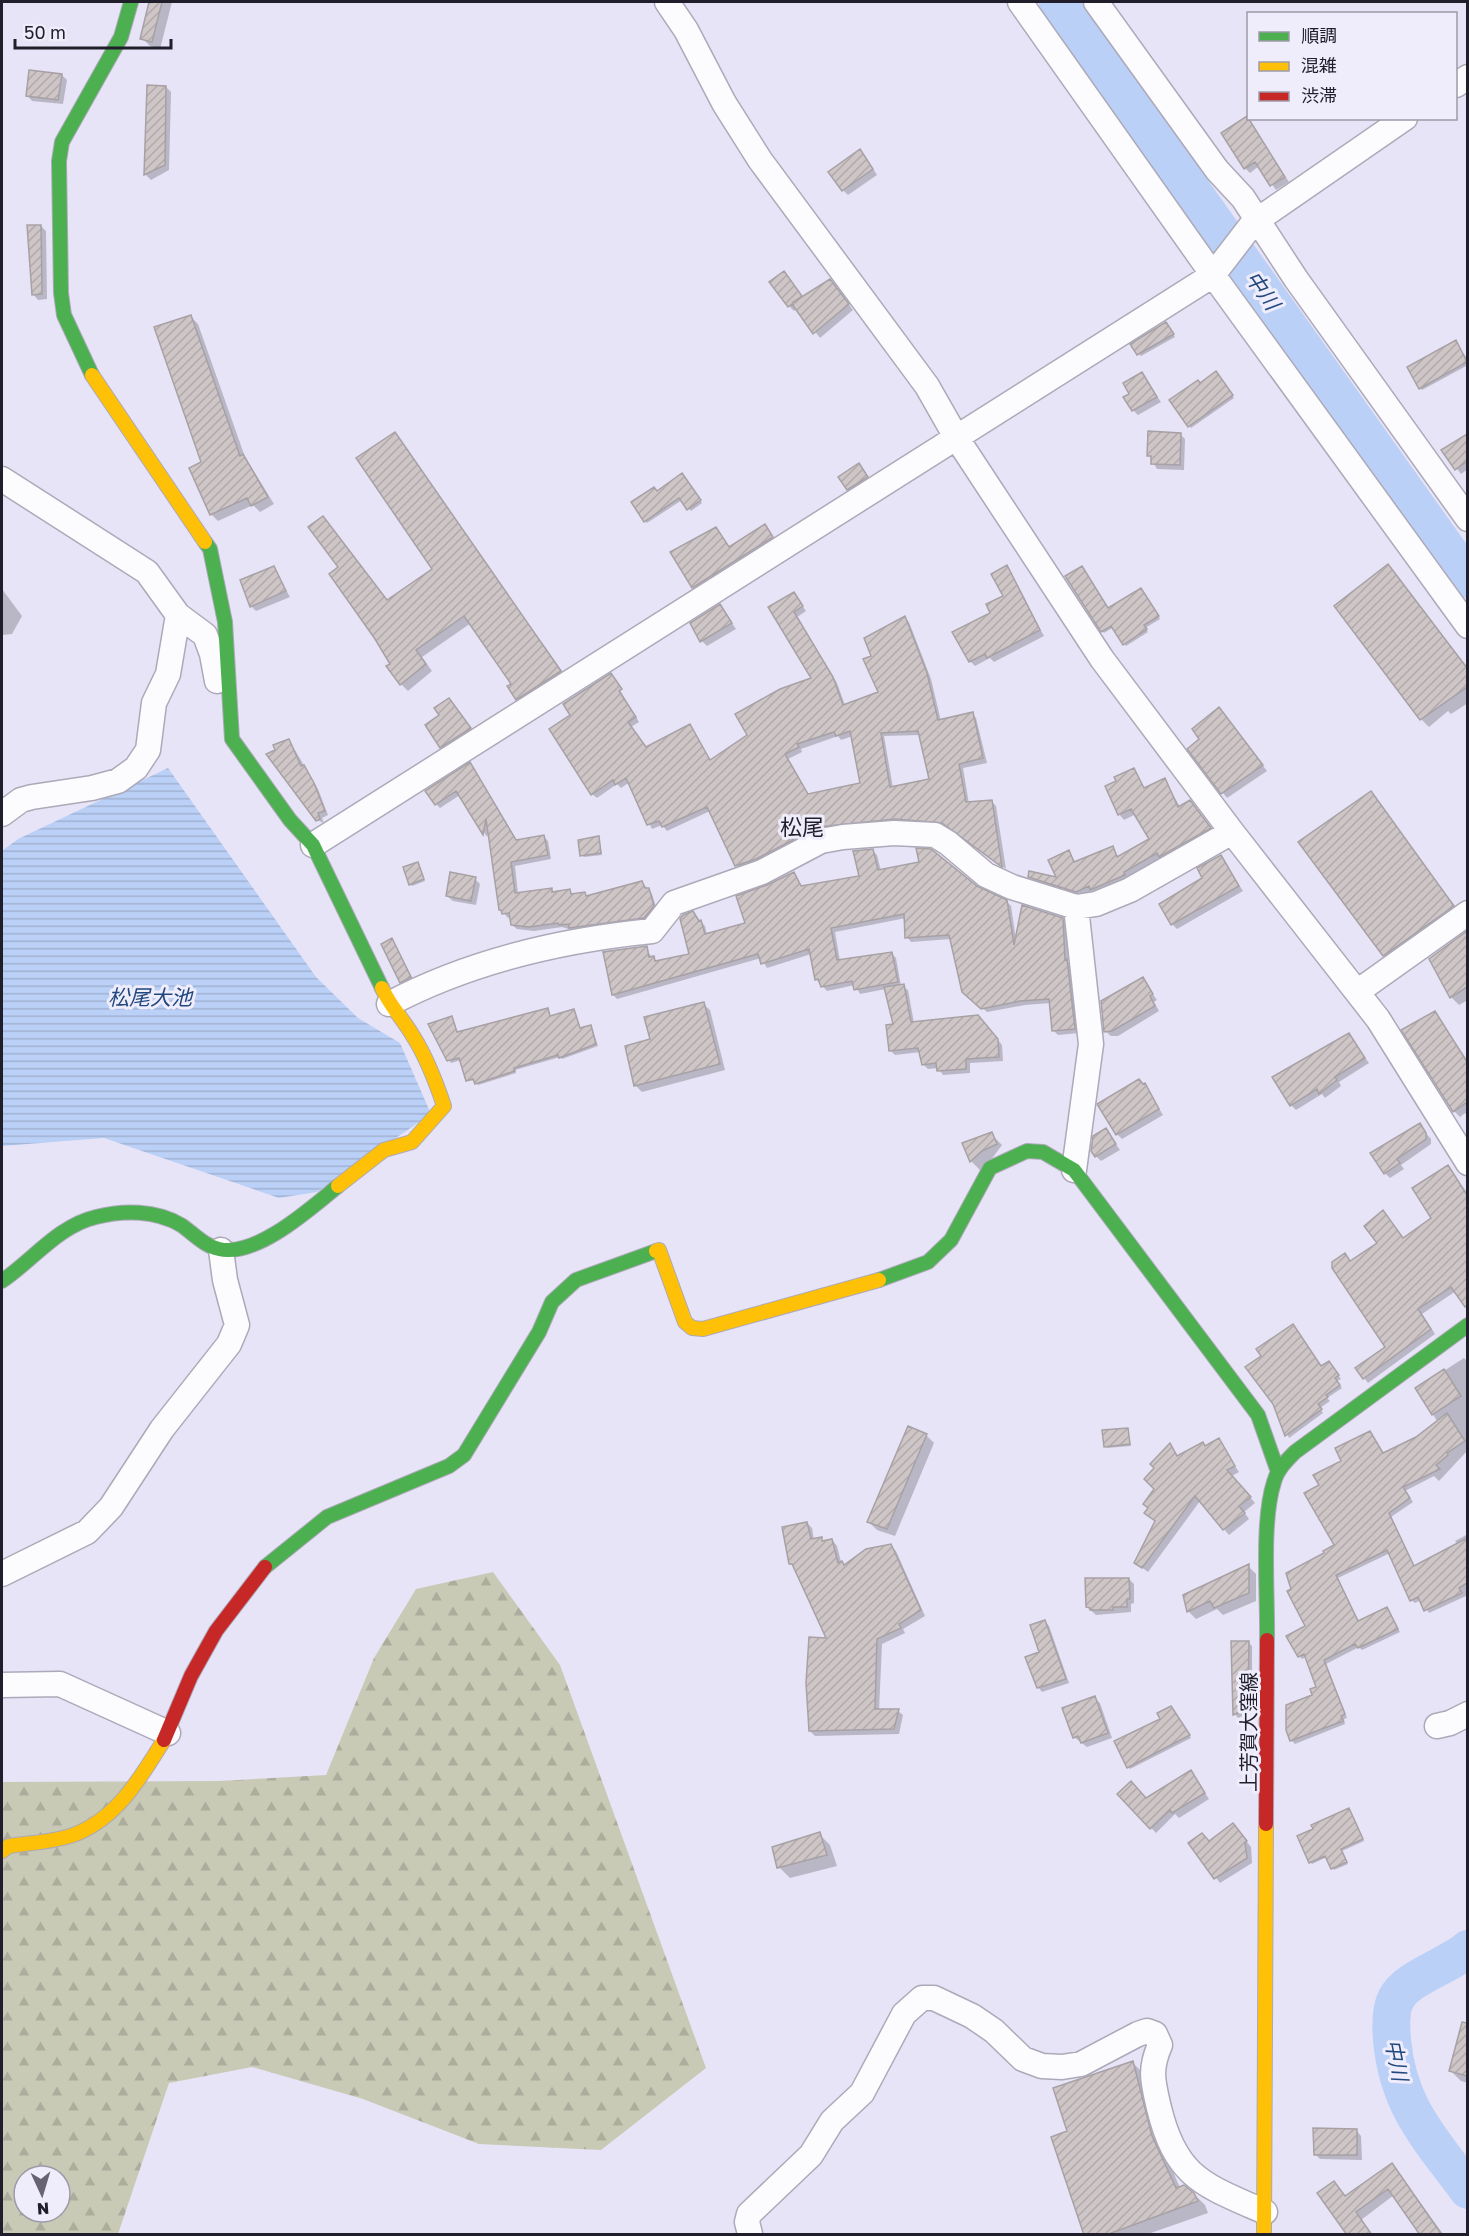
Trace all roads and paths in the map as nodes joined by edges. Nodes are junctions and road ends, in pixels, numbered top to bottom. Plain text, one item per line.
1 (131, 2) edge
2 (667, 2) edge
3 (1020, 2) edge
4 (1096, 2) edge
5 (1402, 120) edge
6 (1256, 219) junction
7 (1213, 276) junction
8 (956, 437) junction
9 (2, 479) edge
10 (1467, 519) edge
11 (178, 615) junction
12 (1467, 626) edge
13 (229, 717) junction
14 (2, 814) edge
15 (1232, 832) junction
16 (313, 845) junction
17 (1076, 907) junction
18 (1467, 913) edge
19 (1357, 992) junction
20 (389, 1004) junction
21 (1467, 1163) edge
22 (1074, 1170) junction
23 (221, 1250) junction
24 (2, 1281) edge
25 (1467, 1325) edge
26 (1277, 1469) junction
27 (2, 1574) edge
28 (2, 1685) edge
29 (1467, 1714) edge
30 (1437, 1726) dead end
31 (168, 1733) junction
32 (2, 1851) edge
33 (1264, 2223) edge
34 (750, 2235) edge

1 - 13 street
2 - 8 street
3 - 7 street
4 - 6 street
5 - 6 street
6 - 7 street
6 - 10 street
7 - 8 street
7 - 12 street
8 - 15 street
8 - 16 street
9 - 11 street
11 - 13 street
11 - 14 street
13 - 16 street
15 - 17 street
15 - 19 street
16 - 20 street
17 - 20 street
17 - 22 street
18 - 19 street
19 - 21 street
20 - 23 street
22 - 26 street
22 - 31 street
23 - 24 street
23 - 27 street
25 - 26 street
26 - 33 street, 上芳賀大窪線
28 - 31 street
29 - 30 street
31 - 32 street
33 - 34 street

